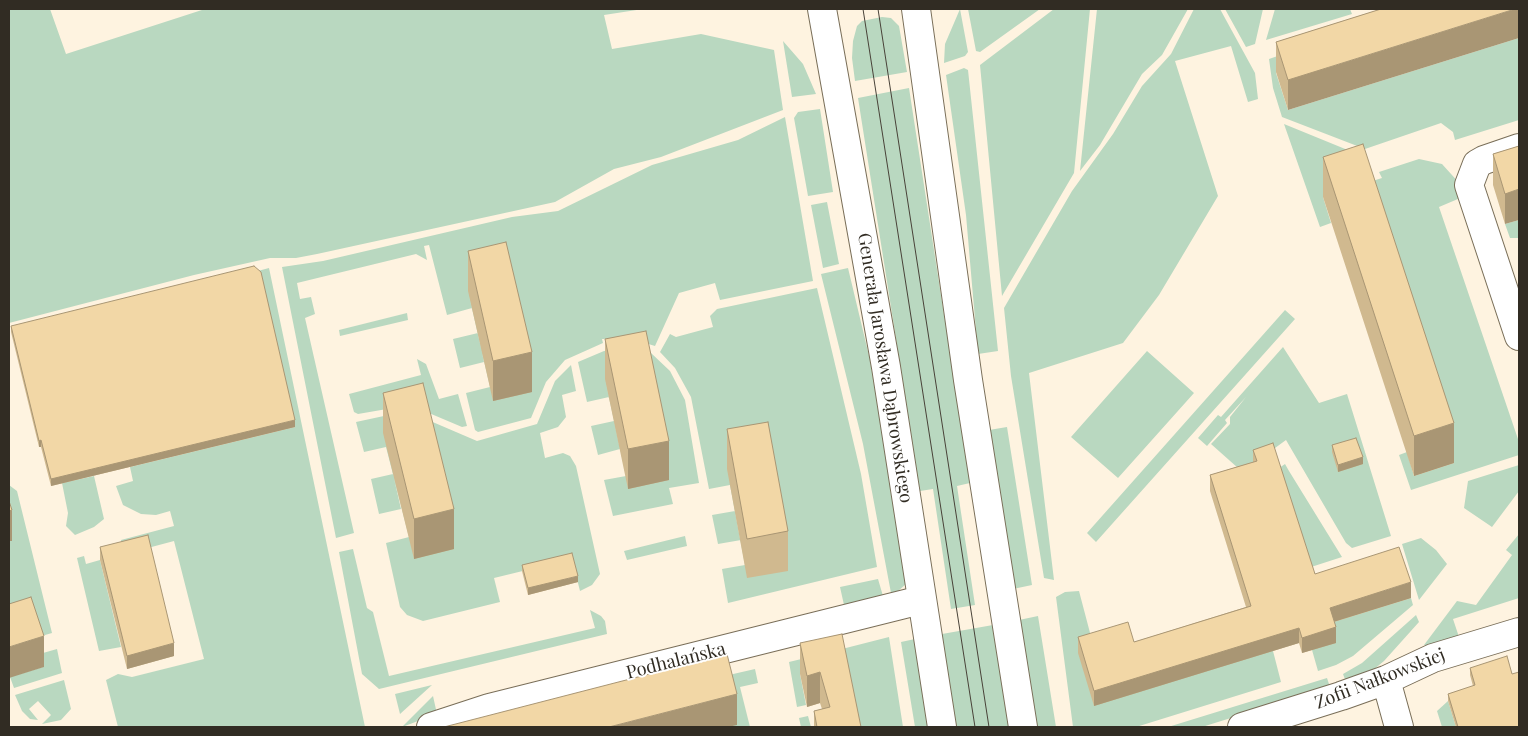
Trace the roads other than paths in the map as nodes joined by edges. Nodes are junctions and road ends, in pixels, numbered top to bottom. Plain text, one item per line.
1 (822, 9) edge
2 (916, 9) edge
3 (1519, 148) edge
4 (1519, 336) edge
5 (922, 600) junction
6 (1519, 632) edge
7 (1386, 680) junction
8 (431, 727) edge
9 (942, 727) edge
10 (1023, 727) edge
11 (1242, 727) edge
12 (1399, 727) edge

1 - 5 main road, Generała Jarosława Dąbrowskiego
2 - 10 main road
3 - 4 main road
5 - 8 main road, Podhalańska
5 - 9 main road, Generała Jarosława Dąbrowskiego
6 - 7 main road, Zofii Nałkowskiej
7 - 11 main road, Zofii Nałkowskiej
7 - 12 main road

